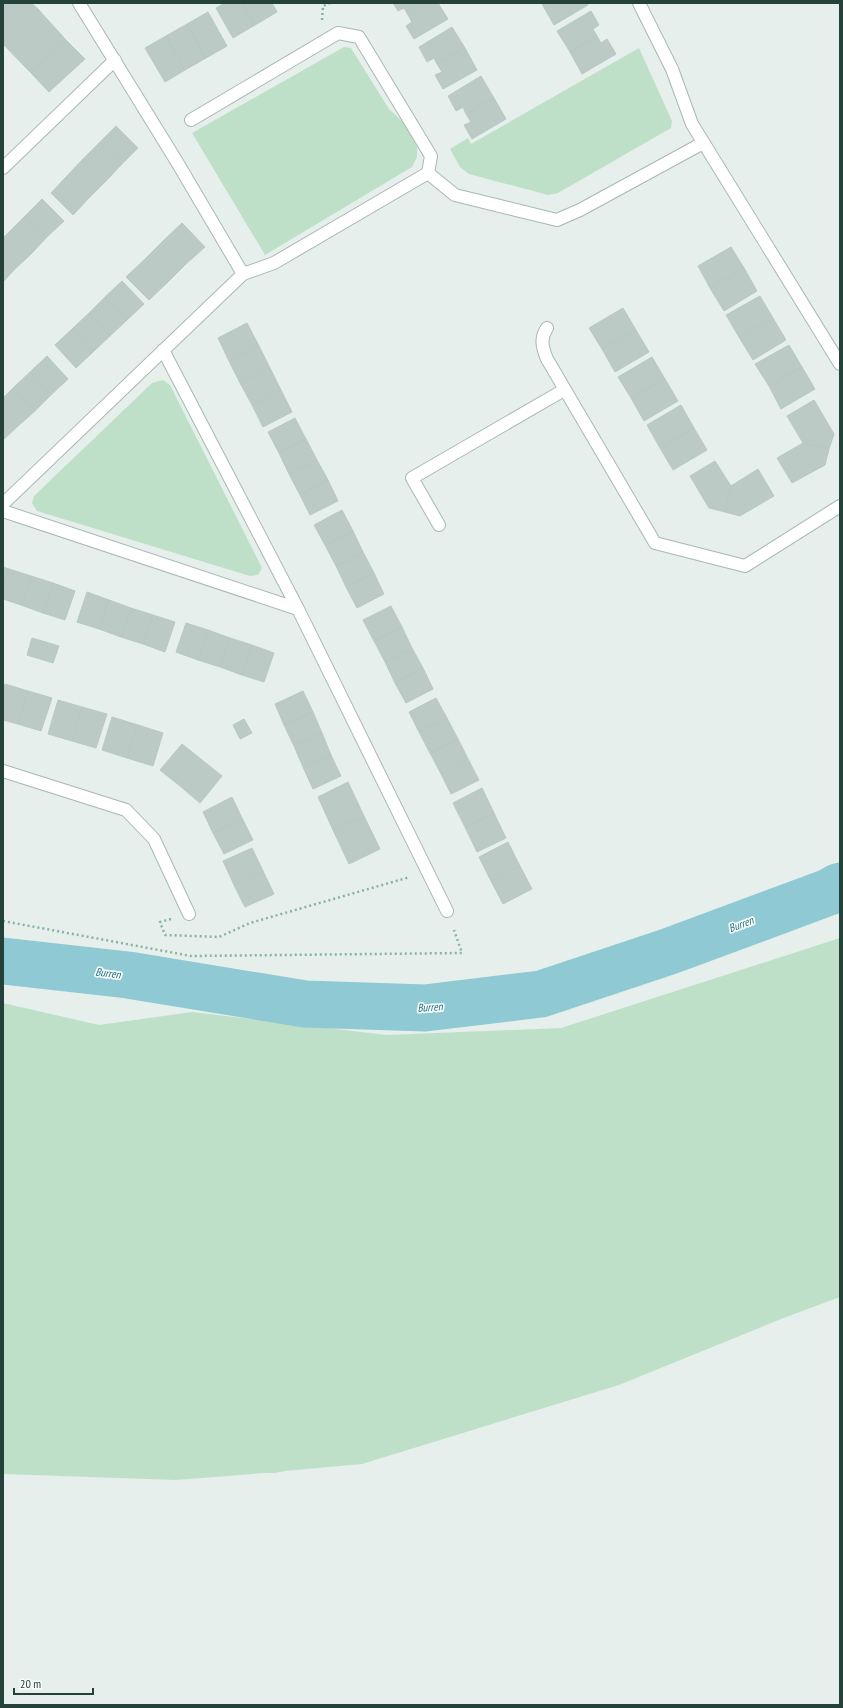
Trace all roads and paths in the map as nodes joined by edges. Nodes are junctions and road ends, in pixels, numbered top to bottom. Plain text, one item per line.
1 (79, 3) edge
2 (639, 3) edge
3 (115, 60) junction
4 (191, 120) dead end
5 (703, 143) junction
6 (3, 168) edge
7 (428, 173) junction
8 (243, 274) junction
9 (547, 328) dead end
10 (163, 350) junction
11 (840, 364) edge
12 (564, 390) junction
13 (3, 504) edge
14 (840, 506) edge
15 (3, 511) edge
16 (439, 525) dead end
17 (298, 609) junction
18 (3, 770) edge
19 (427, 872) junction
20 (447, 911) joint
21 (189, 914) joint
22 (3, 921) edge

1 - 3 street
2 - 5 street
3 - 6 street
3 - 8 street
4 - 7 street
5 - 7 street
5 - 11 street
7 - 8 street
8 - 10 street
9 - 12 street
10 - 13 street
10 - 17 street
12 - 14 street
12 - 16 street
15 - 17 street
17 - 19 street
18 - 21 street
19 - 20 street
19 - 21 path
20 - 22 path

